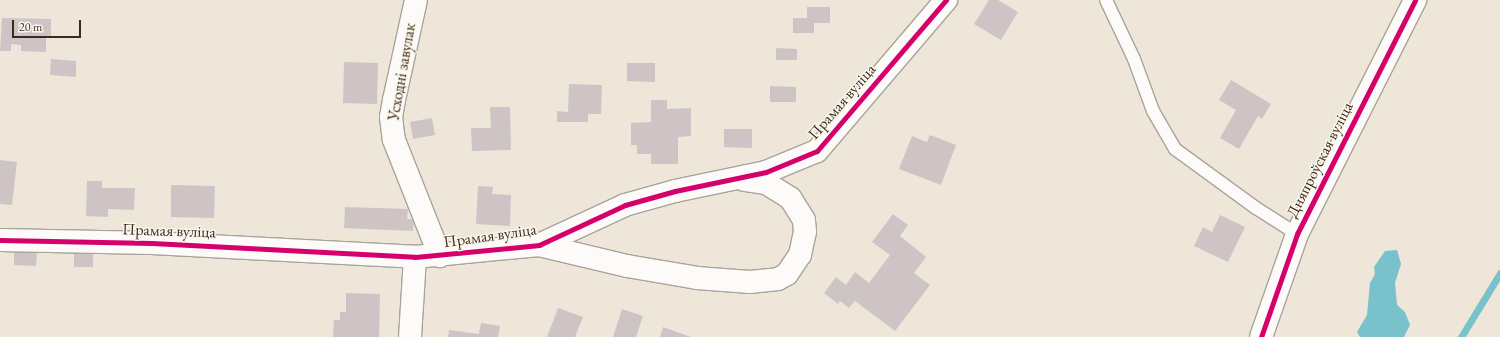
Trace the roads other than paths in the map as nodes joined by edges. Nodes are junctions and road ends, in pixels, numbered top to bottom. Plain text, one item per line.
1 (416, 0) edge
2 (946, 0) edge
3 (1106, 0) edge
4 (1415, 0) edge
5 (738, 179) junction
6 (1297, 234) junction
7 (0, 240) edge
8 (539, 245) junction
9 (440, 256) junction
10 (415, 257) junction
11 (410, 337) edge
12 (1261, 337) edge

1 - 9 street, Усходні завулак
2 - 5 street, Прамая вуліца
3 - 6 lane
4 - 6 street, Дняпроўская вуліца
5 - 8 street, Прамая вуліца
5 - 8 street, Прамая вуліца
6 - 12 street, Дняпроўская вуліца
7 - 10 street, Прамая вуліца
8 - 9 street, Прамая вуліца
9 - 10 street, Прамая вуліца
10 - 11 street

